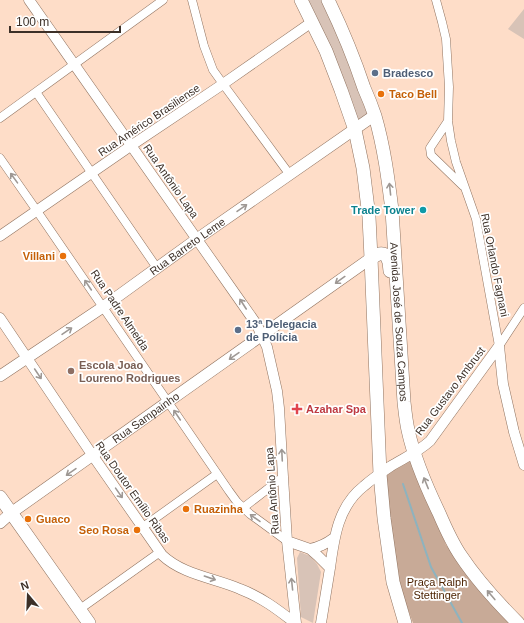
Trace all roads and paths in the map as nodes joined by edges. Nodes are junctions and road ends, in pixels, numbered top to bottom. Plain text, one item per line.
1 (29, 0) edge
2 (163, 0) edge
3 (192, 0) edge
4 (301, 0) edge
5 (328, 0) edge
6 (436, 0) edge
7 (312, 22) junction
8 (74, 65) junction
9 (223, 84) junction
10 (36, 92) junction
11 (375, 115) junction
12 (0, 118) edge
13 (448, 120) junction
14 (355, 130) junction
15 (132, 145) junction
16 (0, 158) edge
17 (92, 174) junction
18 (290, 175) junction
19 (465, 188) junction
20 (37, 211) junction
21 (0, 236) edge
22 (197, 239) junction
23 (372, 258) junction
24 (157, 268) junction
25 (104, 307) junction
26 (524, 308) edge
27 (398, 316) junction
28 (0, 318) edge
29 (262, 336) junction
30 (499, 346) junction
31 (27, 358) junction
32 (0, 376) edge
33 (169, 402) junction
34 (415, 453) junction
35 (93, 456) junction
36 (524, 465) edge
37 (217, 474) junction
38 (380, 474) junction
39 (283, 477) junction
40 (0, 497) edge
41 (243, 508) junction
42 (11, 513) junction
43 (0, 523) edge
44 (143, 527) junction
45 (334, 538) junction
46 (287, 541) junction
47 (310, 549) junction
48 (160, 552) junction
49 (330, 568) junction
50 (80, 609) junction
51 (89, 623) edge
52 (295, 623) edge
53 (321, 623) edge
54 (405, 623) edge
55 (518, 623) edge

1 - 8 street, Rua Antônio Lapa
2 - 8 street
3 - 9 street
4 - 7 main road, Avenida José de Souza Campos
5 - 11 main road, Avenida José de Souza Campos
6 - 13 street, Rua Orlando Fagnani
7 - 9 street, Rua Américo Brasiliense
7 - 14 main road, Avenida José de Souza Campos
8 - 10 street
8 - 15 street, Rua Antônio Lapa
9 - 15 street, Rua Américo Brasiliense
9 - 18 street
10 - 12 street
10 - 17 street
11 - 14 main road, Rua Barreto Leme
27 -> 11 main road, Avenida José de Souza Campos
13 - 19 street, Rua Orlando Fagnani
13 - 19 street
14 - 18 main road, Rua Barreto Leme
14 - 23 main road, Avenida José de Souza Campos
15 - 17 street, Rua Américo Brasiliense
15 - 22 street, Rua Antônio Lapa
20 -> 16 street, Rua Padre Almeida
17 - 20 street, Rua Américo Brasiliense
17 - 24 street
22 -> 18 main road, Rua Barreto Leme
19 - 30 street, Rua Orlando Fagnani
20 - 21 street, Rua Américo Brasiliense
25 -> 20 street, Rua Padre Almeida
22 - 24 main road, Rua Barreto Leme
29 -> 22 street, Rua Antônio Lapa
23 - 27 main road
23 -> 29 main road, Rua Sampainho
23 - 38 main road, Avenida José de Souza Campos
24 - 25 main road, Rua Barreto Leme
31 -> 25 main road, Rua Barreto Leme
25 - 33 street, Rua Padre Almeida
26 - 30 street, Rua Gustavo Ambrust
27 - 34 main road, Avenida José de Souza Campos
28 - 31 street, Rua Doutor Emílio Ribas
29 -> 33 main road, Rua Sampainho
39 -> 29 street, Rua Antônio Lapa
30 - 34 street, Rua Gustavo Ambrust
30 - 36 street
31 - 32 main road, Rua Barreto Leme
31 -> 35 street, Rua Doutor Emílio Ribas
33 - 35 main road, Rua Sampainho
37 -> 33 street, Rua Padre Almeida
34 - 38 street, Rua Gustavo Ambrust
55 -> 34 main road, Avenida José de Souza Campos
35 -> 42 main road, Rua Sampainho
35 -> 44 street, Rua Doutor Emílio Ribas
37 - 41 street, Rua Padre Almeida
37 - 44 street
38 - 45 street, Rua Gustavo Ambrust
38 - 54 main road, Avenida José de Souza Campos
39 - 41 street
39 - 46 street, Rua Antônio Lapa
40 - 42 main road
46 -> 41 street, Rua Padre Almeida
42 - 43 main road, Rua Sampainho
42 - 50 main road
44 - 48 street, Rua Doutor Emílio Ribas
45 - 47 street
45 - 49 street, Rua Gustavo Ambrust
46 - 47 street, Rua Padre Almeida
52 -> 46 street, Rua Antônio Lapa
47 - 49 street
48 - 50 street
48 -> 52 street, Rua Doutor Emílio Ribas
49 - 53 street, Rua Gustavo Ambrust
50 - 51 main road

